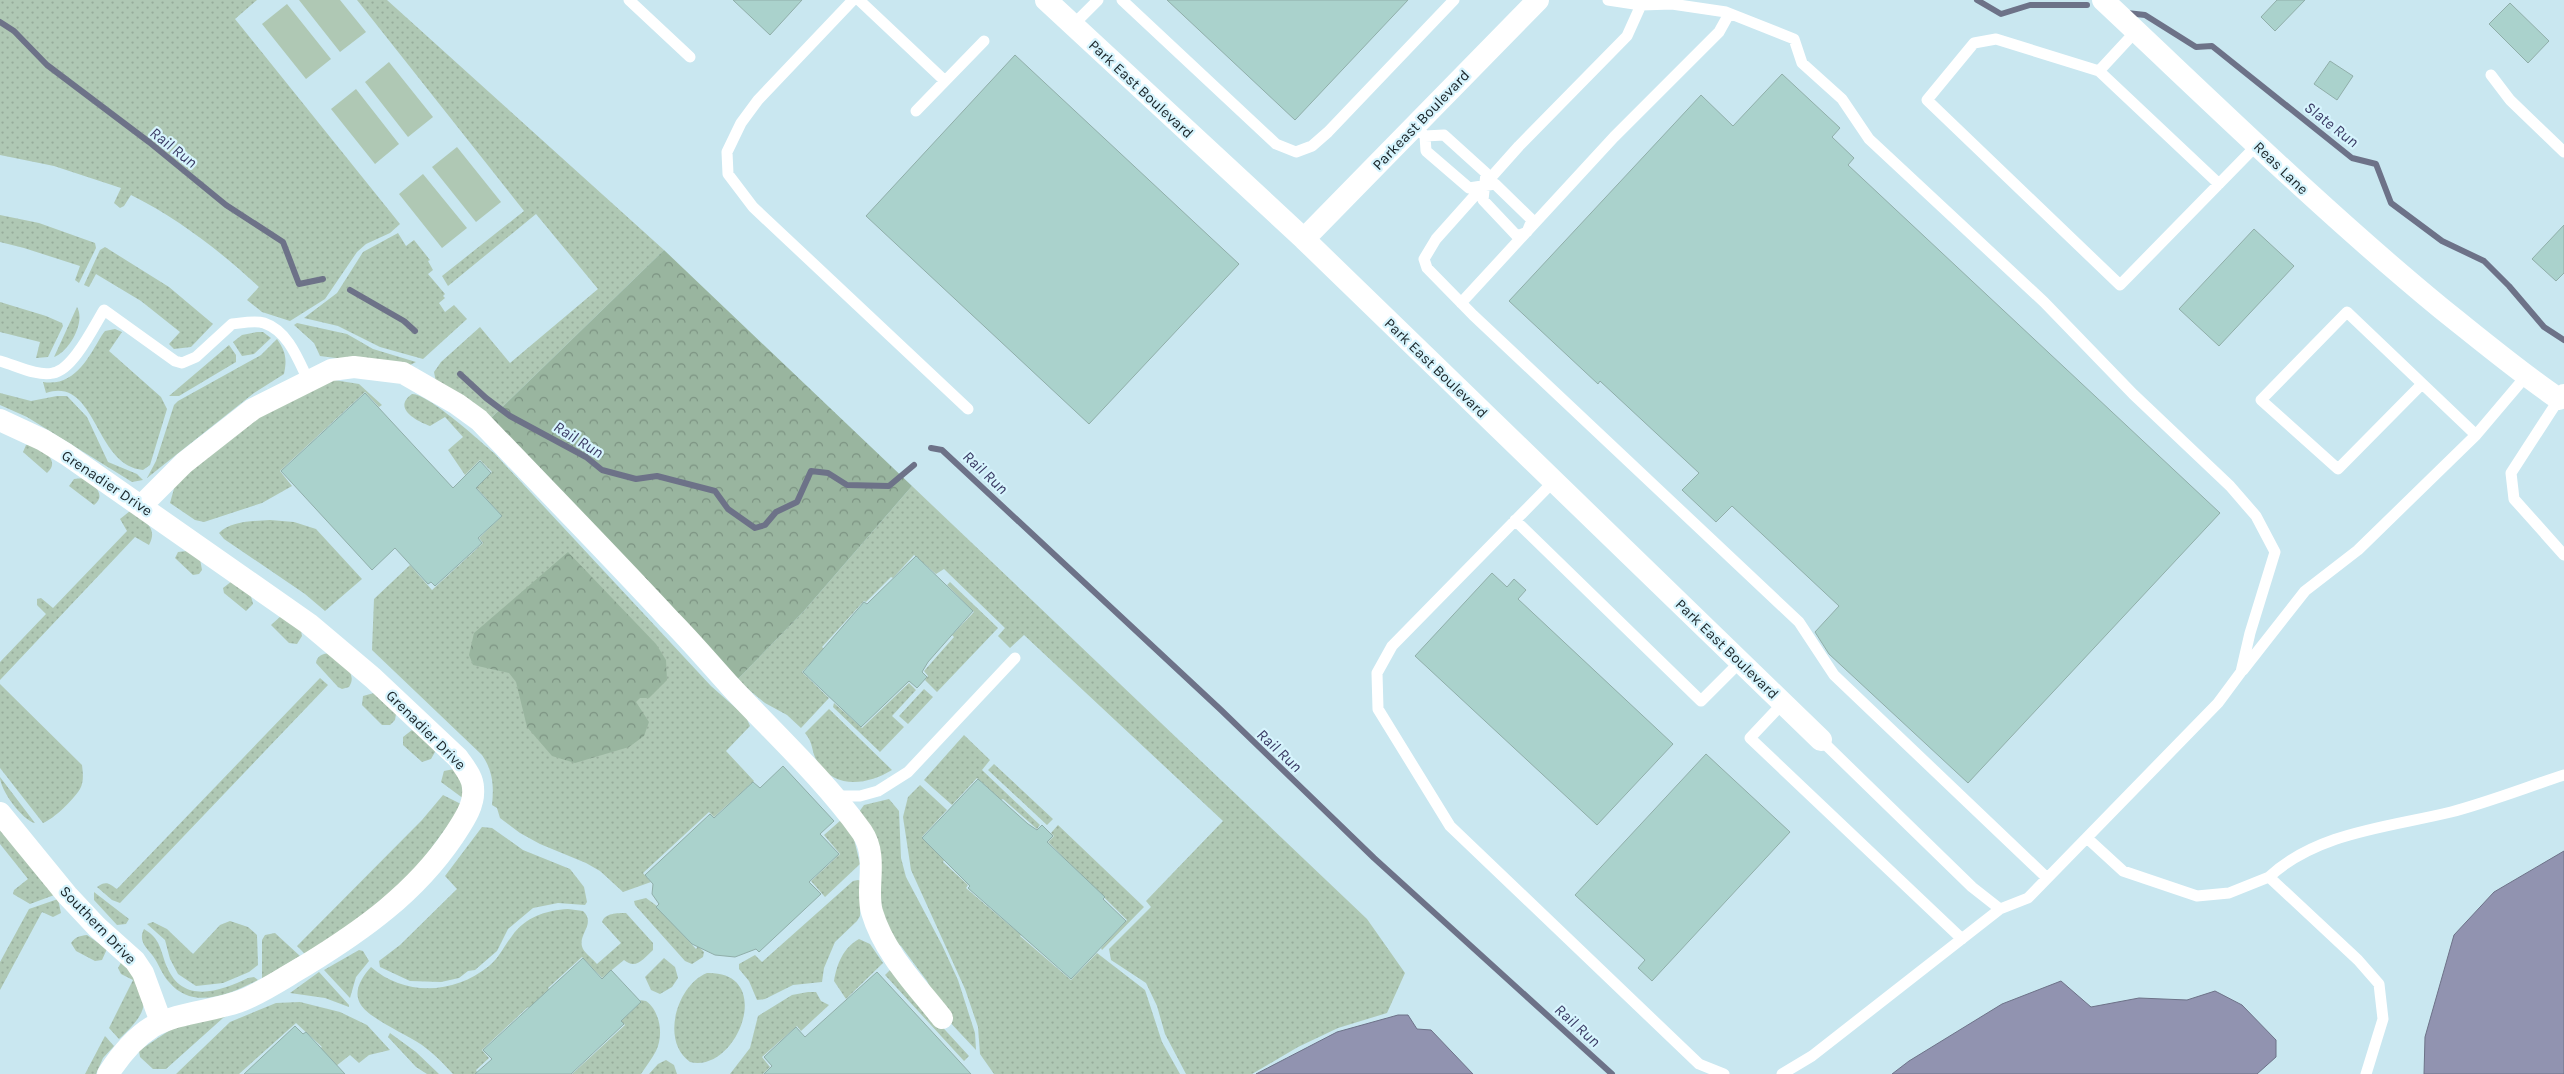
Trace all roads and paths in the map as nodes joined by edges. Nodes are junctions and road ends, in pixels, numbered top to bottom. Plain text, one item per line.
1 (629, 0) edge
2 (853, 0) edge
3 (860, 0) edge
4 (1046, 0) edge
5 (1098, 0) edge
6 (1122, 0) edge
7 (1454, 0) edge
8 (1538, 0) edge
9 (1608, 0) edge
10 (2103, 0) edge
11 (1641, 5) junction
12 (1729, 14) junction
13 (1073, 25) junction
14 (2136, 31) junction
15 (984, 41) dead end
16 (690, 57) dead end
17 (2099, 71) junction
18 (2490, 75) dead end
19 (946, 81) junction
20 (916, 111) dead end
21 (1420, 131) junction
22 (2257, 145) junction
23 (2564, 152) edge
24 (2219, 184) junction
25 (1484, 187) junction
26 (1527, 232) junction
27 (1304, 239) junction
28 (1461, 303) junction
29 (0, 361) edge
30 (2526, 376) junction
31 (308, 380) junction
32 (2422, 384) junction
33 (2562, 399) edge
34 (968, 409) dead end
35 (0, 420) edge
36 (2476, 435) junction
37 (1552, 482) junction
38 (141, 506) junction
39 (1516, 520) junction
40 (2564, 555) edge
41 (1015, 658) dead end
42 (1740, 662) junction
43 (2241, 672) junction
44 (1783, 703) junction
45 (1821, 740) joint
46 (2564, 775) edge
47 (833, 796) junction
48 (0, 813) edge
49 (2087, 838) junction
50 (2269, 876) junction
51 (2047, 878) junction
52 (2000, 909) junction
53 (1962, 939) junction
54 (942, 1018) dead end
55 (161, 1022) junction
56 (108, 1074) edge
57 (1724, 1074) edge
58 (1782, 1074) edge
59 (2366, 1074) edge

1 - 16 lane
2 - 34 lane
3 - 19 lane
4 - 13 street, Park East Boulevard
5 - 13 lane
6 - 7 lane
8 - 21 street, Parkeast Boulevard
9 - 11 lane
10 - 14 street, Reas Lane
11 - 12 lane
11 - 25 lane
12 - 26 lane
12 - 43 lane
13 - 27 street, Park East Boulevard
14 - 17 lane
14 - 22 street, Reas Lane
15 - 19 lane
17 - 24 lane
17 - 24 lane
18 - 23 lane
19 - 20 lane
21 - 25 lane
21 - 25 lane
21 - 27 street, Parkeast Boulevard
22 - 24 lane
22 - 30 street, Reas Lane
25 - 26 lane
25 - 26 lane
25 - 28 lane
26 - 28 lane
27 - 37 street, Park East Boulevard
28 - 51 lane
29 - 31 lane
30 - 33 street, Reas Lane
30 - 36 lane
31 - 38 street
31 - 47 street
32 - 32 lane
32 - 36 lane
33 - 40 lane
35 - 38 street, Grenadier Drive
36 - 43 lane
37 - 39 lane
37 - 42 street, Park East Boulevard
38 - 55 street, Grenadier Drive
39 - 42 lane
39 - 57 lane
41 - 47 lane
42 - 44 street, Park East Boulevard
43 - 49 lane
44 - 45 street, Park East Boulevard
44 - 53 lane
45 - 52 lane
46 - 50 lane
47 - 54 street
48 - 55 street, Southern Drive
49 - 50 lane
49 - 51 lane
50 - 59 lane
51 - 52 lane
52 - 53 lane
53 - 58 lane
55 - 56 street, Grenadier Drive

